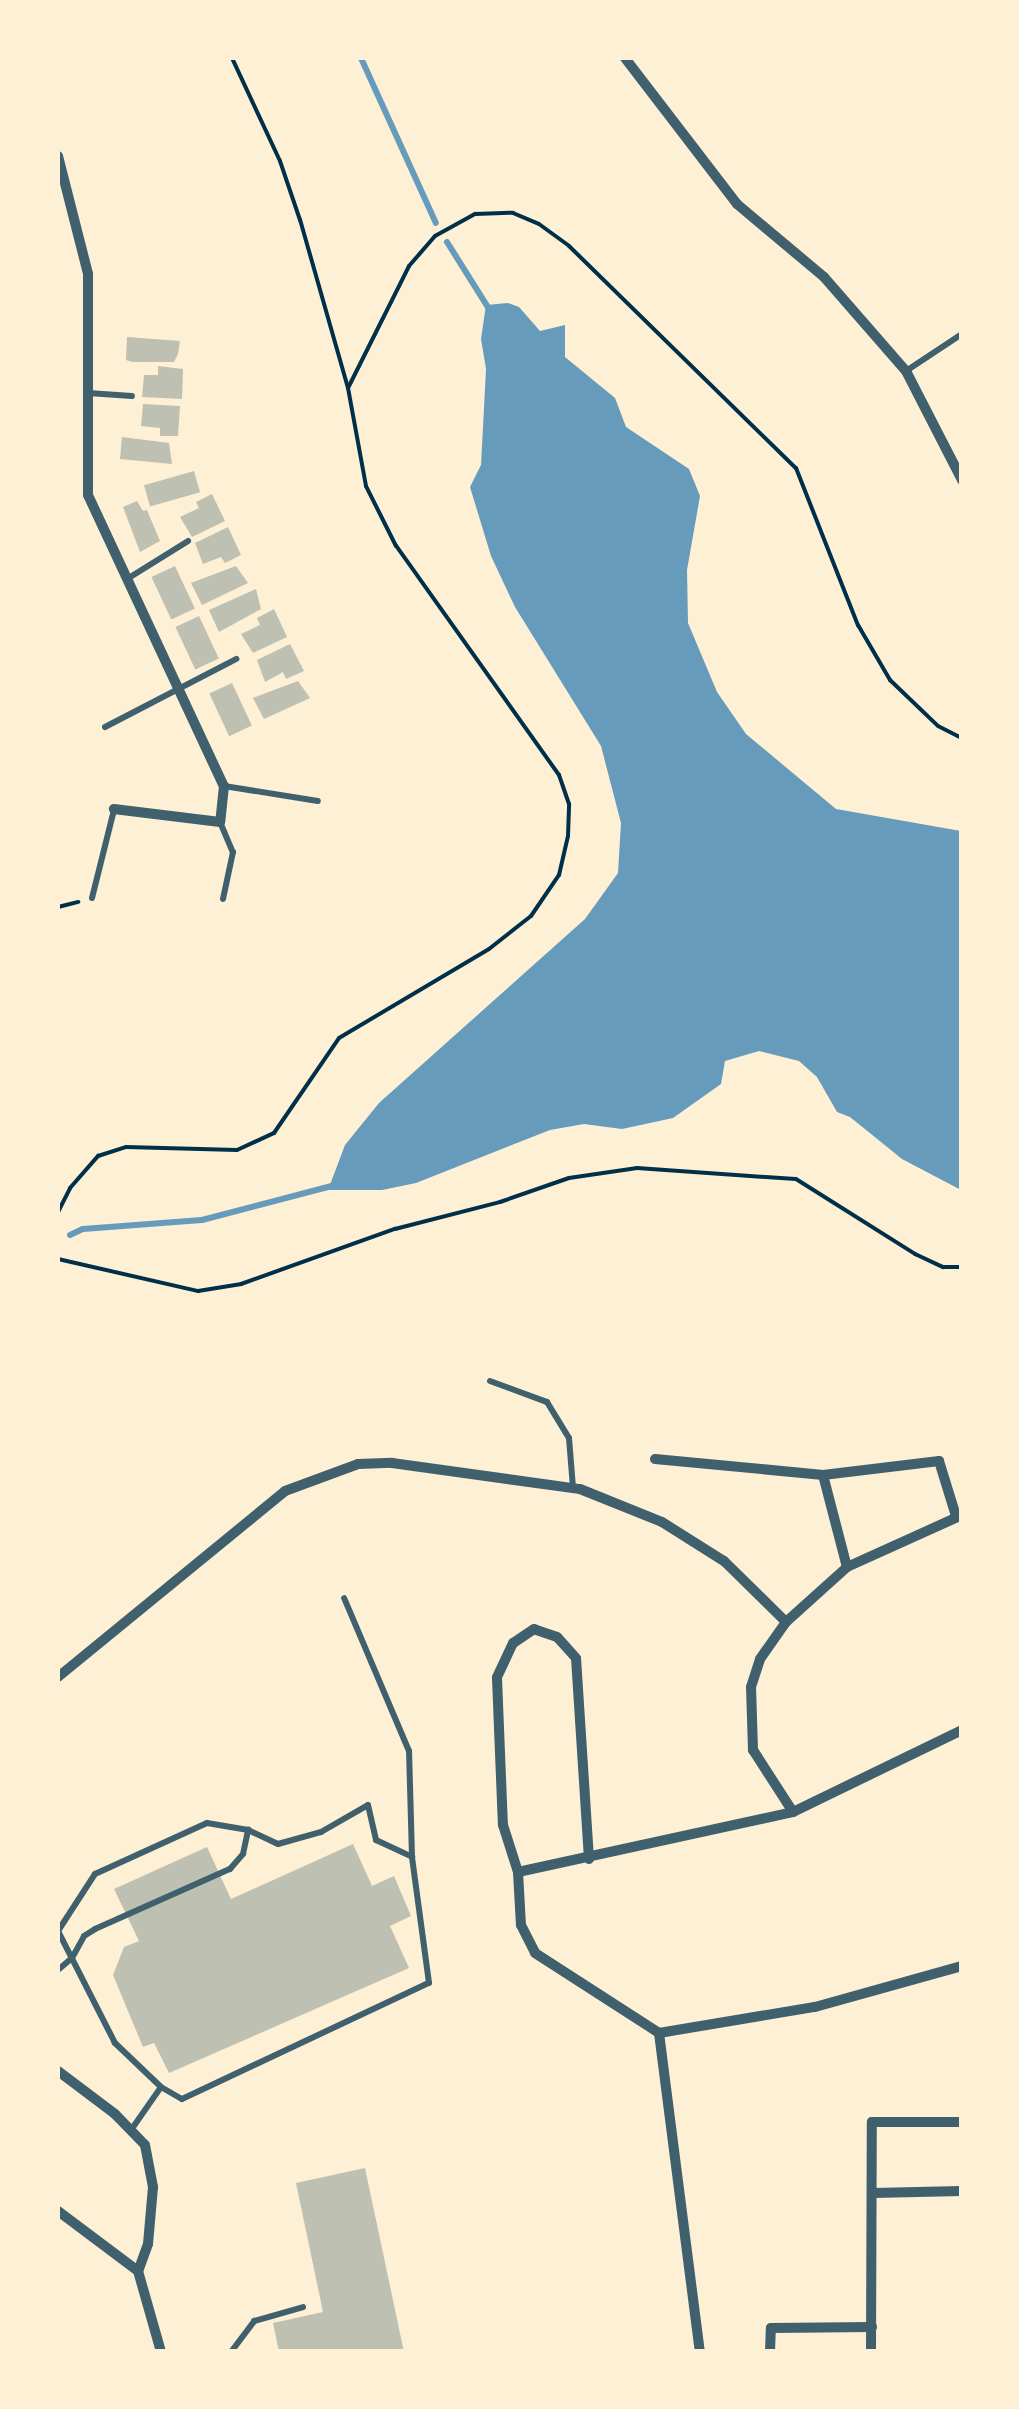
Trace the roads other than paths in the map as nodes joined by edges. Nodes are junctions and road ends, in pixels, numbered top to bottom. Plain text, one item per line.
1 (625, 58) edge
2 (58, 156) edge
3 (962, 334) edge
4 (906, 371) junction
5 (88, 393) junction
6 (132, 396) dead end
7 (962, 480) edge
8 (188, 541) dead end
9 (126, 580) junction
10 (236, 659) dead end
11 (178, 690) junction
12 (105, 727) dead end
13 (224, 786) junction
14 (318, 801) dead end
15 (114, 809) joint
16 (220, 822) junction
17 (92, 898) road end
18 (223, 899) dead end
19 (490, 1380) dead end
20 (655, 1459) dead end
21 (823, 1475) junction
22 (573, 1488) junction
23 (959, 1515) edge
24 (847, 1567) junction
25 (344, 1598) dead end
26 (786, 1622) junction
27 (58, 1677) edge
28 (962, 1730) edge
29 (794, 1812) junction
30 (248, 1830) junction
31 (412, 1857) junction
32 (589, 1859) junction
33 (518, 1872) junction
34 (72, 1958) junction
35 (962, 1966) edge
36 (58, 1970) edge
37 (658, 2034) junction
38 (58, 2071) edge
39 (161, 2087) junction
40 (962, 2122) edge
41 (131, 2130) junction
42 (962, 2191) edge
43 (873, 2193) junction
44 (58, 2212) edge
45 (138, 2271) junction
46 (303, 2307) dead end
47 (872, 2327) junction
48 (161, 2352) edge
49 (231, 2352) edge
50 (700, 2352) edge
51 (770, 2352) edge
52 (872, 2352) edge

1 - 4 street
2 - 5 street
3 - 4 lane
4 - 7 street
5 - 6 lane
5 - 9 street
8 - 9 lane
9 - 11 street
10 - 11 lane
11 - 12 lane
11 - 13 street
13 - 14 lane
13 - 16 street
15 - 16 street
15 - 17 lane
16 - 18 lane
19 - 22 lane
20 - 21 street
21 - 23 street
21 - 24 street
22 - 26 street
22 - 27 street
23 - 24 street
24 - 26 street
25 - 31 lane
26 - 29 street
28 - 29 street
29 - 32 street
30 - 31 lane
30 - 34 lane
30 - 34 lane
31 - 39 lane
32 - 33 street
32 - 33 street
33 - 37 street
34 - 36 lane
34 - 39 lane
35 - 37 street
37 - 50 street
38 - 41 street
39 - 41 lane
40 - 43 street
41 - 45 street
42 - 43 street
43 - 47 street
44 - 45 street
45 - 48 street
46 - 49 lane
47 - 51 street
47 - 52 street

